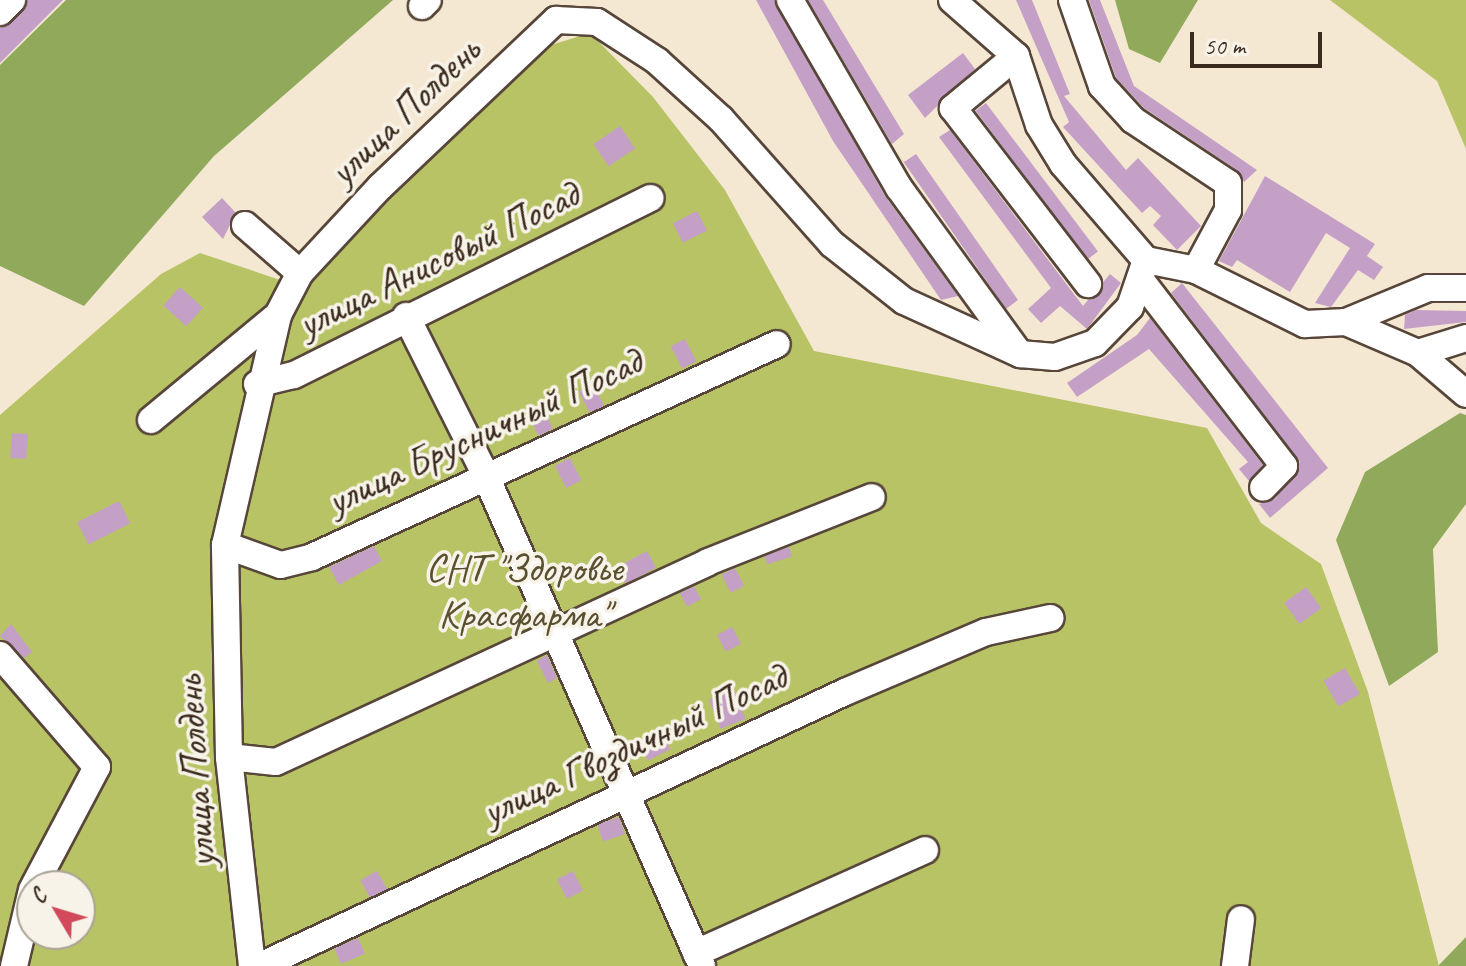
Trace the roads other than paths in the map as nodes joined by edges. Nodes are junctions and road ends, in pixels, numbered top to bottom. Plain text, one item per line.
1 (12, 0) edge
2 (790, 0) edge
3 (952, 0) edge
4 (989, 0) edge
5 (1072, 0) edge
6 (596, 11) edge
7 (0, 12) edge
8 (987, 30) junction
9 (1016, 56) junction
10 (651, 198) dead end
11 (245, 225) dead end
12 (1196, 270) junction
13 (1145, 271) junction
14 (300, 273) junction
15 (1088, 284) dead end
16 (1466, 288) edge
17 (278, 315) junction
18 (406, 316) junction
19 (1346, 322) junction
20 (1466, 338) edge
21 (777, 344) dead end
22 (1418, 353) junction
23 (1020, 354) junction
24 (257, 384) junction
25 (1466, 394) edge
26 (151, 420) dead end
27 (484, 472) junction
28 (1263, 488) dead end
29 (872, 497) dead end
30 (225, 545) junction
31 (1051, 618) dead end
32 (552, 632) junction
33 (0, 655) edge
34 (229, 757) junction
35 (625, 792) junction
36 (925, 850) dead end
37 (43, 870) edge
38 (1241, 919) dead end
39 (699, 960) edge
40 (252, 966) edge
41 (260, 966) edge
42 (1235, 966) edge

1 - 7 street
2 - 23 street
3 - 8 street
4 - 8 street
5 - 12 street
6 - 14 street, улица Полдень
6 - 23 street, улица Полдень
8 - 9 street
9 - 13 street
9 - 15 street
10 - 18 street, улица Анисовый Посад
11 - 14 street
12 - 13 street
12 - 19 street
13 - 23 street, улица Полдень
13 - 28 street
14 - 17 street, улица Полдень
16 - 19 street
17 - 24 street, улица Полдень
17 - 26 street
18 - 24 street, улица Анисовый Посад
18 - 27 street
19 - 22 street
20 - 22 street
21 - 27 street, улица Брусничный Посад
22 - 25 street
24 - 30 street, улица Полдень
27 - 30 street, улица Брусничный Посад
27 - 32 street
29 - 32 street
30 - 34 street, улица Полдень
31 - 35 street, улица Гвоздичный Посад
32 - 34 street
32 - 35 street
33 - 37 street
34 - 40 street, улица Полдень
35 - 39 street
35 - 41 street, улица Гвоздичный Посад
36 - 39 street
38 - 42 street

